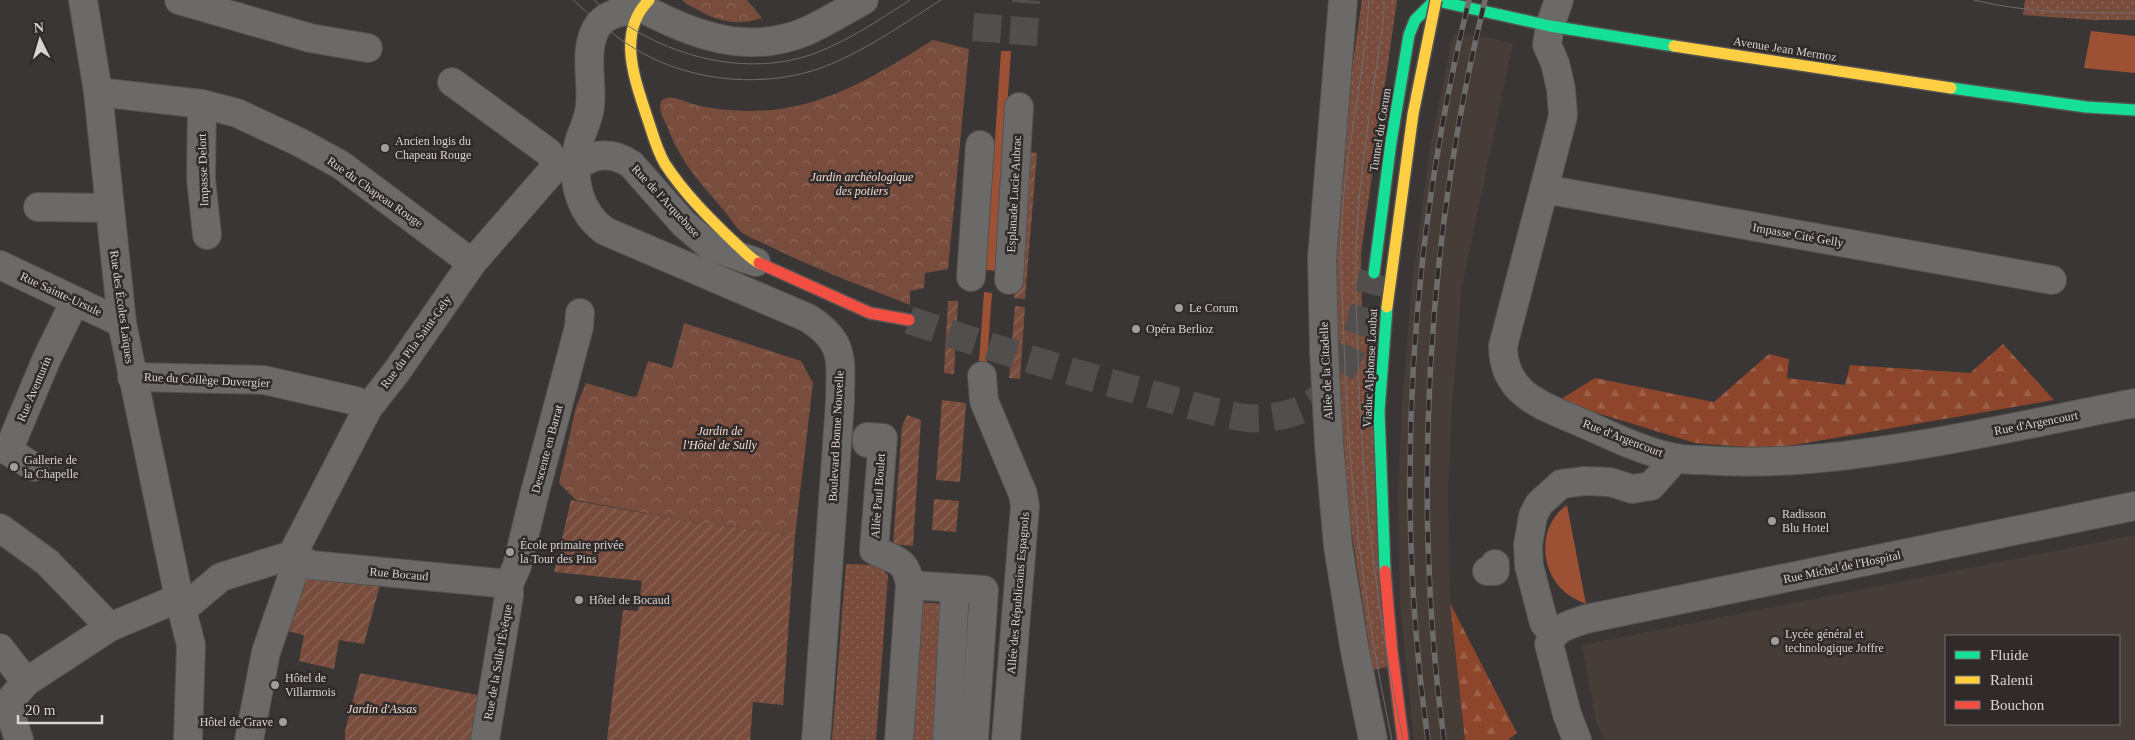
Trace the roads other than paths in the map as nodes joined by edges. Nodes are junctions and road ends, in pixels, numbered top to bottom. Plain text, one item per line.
1 (83, 0) edge
2 (179, 0) edge
3 (864, 0) edge
4 (1343, 0) edge
5 (1434, 0) edge
6 (1559, 0) edge
7 (638, 3) edge
8 (1550, 26) junction
9 (368, 48) dead end
10 (452, 82) dead end
11 (98, 92) junction
12 (202, 104) junction
13 (1019, 107) dead end
14 (2135, 110) edge
15 (980, 145) dead end
16 (566, 165) junction
17 (1544, 189) junction
18 (38, 207) dead end
19 (110, 208) junction
20 (207, 234) dead end
21 (756, 262) junction
22 (472, 263) junction
23 (0, 266) edge
24 (1374, 273) tunnel mouth
25 (971, 277) dead end
26 (1009, 280) dead end
27 (2052, 280) dead end
28 (75, 301) junction
29 (580, 313) dead end
30 (909, 320) tunnel mouth
31 (122, 323) junction
32 (132, 377) junction
33 (983, 381) dead end
34 (2135, 403) edge
35 (368, 408) junction
36 (867, 443) dead end
37 (1676, 458) junction
38 (34, 467) dead end
39 (2135, 506) edge
40 (0, 528) edge
41 (292, 555) junction
42 (509, 584) junction
43 (955, 588) junction
44 (910, 593) junction
45 (181, 604) junction
46 (110, 627) junction
47 (1553, 634) junction
48 (0, 648) edge
49 (26, 682) junction
50 (4, 709) edge
51 (19, 740) edge
52 (188, 740) edge
53 (249, 740) edge
54 (485, 740) edge
55 (816, 740) edge
56 (899, 740) edge
57 (947, 740) edge
58 (974, 740) edge
59 (1006, 740) edge
60 (1373, 740) edge
61 (1403, 740) edge
62 (1577, 740) edge

1 - 11 street, Rue des Écoles Laïques
2 - 9 street
3 - 7 street
4 - 60 street, Allée de la Citadelle
5 - 8 street, Avenue Jean Mermoz
5 - 24 street, Tunnel du Corum
5 - 61 street, Viaduc Alphonse Loubat, bridge
6 - 8 street, Rue d'Argencourt
7 - 16 street
7 - 21 street, Rue de l'Arquebuse
8 - 14 street, Avenue Jean Mermoz
8 - 17 street, Rue d'Argencourt
10 - 16 street
11 - 12 street, Rue du Chapeau Rouge
11 - 19 street, Rue des Écoles Laïques
12 - 20 street, Impasse Delort
12 - 22 street, Rue du Chapeau Rouge
13 - 26 street, Esplanade Lucie Aubrac
15 - 25 street
16 - 21 street, Rue de l'Arquebuse
16 - 22 street, Rue du Pila Saint-Gély
16 - 55 street, Boulevard Bonne Nouvelle
17 - 27 street, Impasse Cité Gelly
17 - 37 street, Rue d'Argencourt
18 - 19 street
19 - 31 street, Rue des Écoles Laïques
21 - 30 street, Rue de l'Arquebuse
22 - 35 street, Rue du Pila Saint-Gély
23 - 28 street, Rue Sainte-Ursule
28 - 31 street, Rue Sainte-Ursule
28 - 38 street, Rue Aventurin
29 - 42 street, Descente en Barrat
31 - 32 street, Rue des Écoles Laïques
32 - 35 street, Rue du Collège Duvergier
32 - 45 street, Rue des Écoles Laïques
33 - 59 street, Allée des Républicains Espagnols
34 - 37 street, Rue d'Argencourt
35 - 41 street, Rue du Pila Saint-Gély
36 - 44 street, Allée Paul Boulet
37 - 47 street
39 - 47 street, Rue Michel de l'Hospital
40 - 46 street
41 - 42 street, Rue Bocaud
41 - 45 street
41 - 53 street
42 - 54 street, Rue de la Salle l'Évêque
43 - 44 street
43 - 57 street
43 - 58 street
44 - 56 street, Allée Paul Boulet
45 - 46 street
45 - 52 street, Rue des Écoles Laïques
46 - 49 street
47 - 62 street
48 - 49 street
49 - 50 street
50 - 51 street

